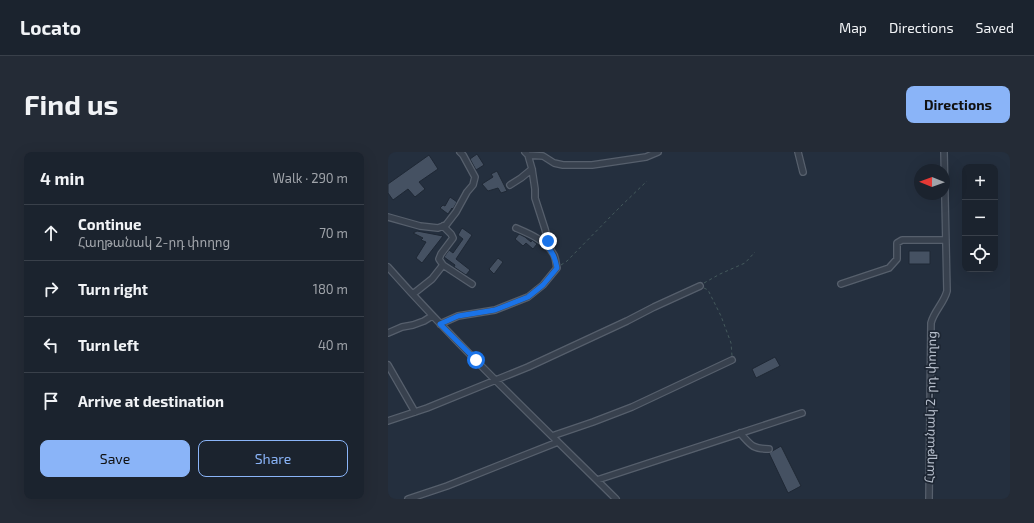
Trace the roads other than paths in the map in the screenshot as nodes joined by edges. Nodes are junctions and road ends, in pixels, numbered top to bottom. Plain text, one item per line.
1 (460, 152) edge
2 (658, 152) edge
3 (798, 152) edge
4 (944, 152) edge
5 (527, 153) edge
6 (532, 169) junction
7 (802, 172) dead end
8 (510, 184) dead end
9 (388, 217) edge
10 (443, 226) junction
11 (516, 228) dead end
12 (946, 240) junction
13 (546, 245) junction
14 (443, 265) junction
15 (388, 267) edge
16 (472, 284) dead end
17 (841, 284) dead end
18 (700, 286) road end
19 (413, 294) junction
20 (432, 316) junction
21 (440, 324) junction
22 (388, 333) edge
23 (732, 360) road end
24 (388, 365) edge
25 (495, 380) junction
26 (415, 412) junction
27 (802, 413) dead end
28 (388, 421) edge
29 (740, 433) junction
30 (552, 436) junction
31 (558, 442) junction
32 (769, 449) dead end
33 (597, 480) junction
34 (408, 499) edge
35 (616, 499) edge
36 (929, 499) edge

1 - 10 street
2 - 5 street
3 - 7 street
4 - 12 street, Հաղթանակ 2-րդ փողոց
5 - 6 street
6 - 8 street
6 - 13 street
9 - 10 street
10 - 14 street
11 - 13 street
12 - 17 street
12 - 36 street, Հաղթանակ 2-րդ փողոց
13 - 21 street
14 - 16 street
14 - 19 street
15 - 19 street
18 - 25 street
19 - 20 street
20 - 21 street
20 - 22 street
21 - 25 street
23 - 30 street
24 - 26 street
25 - 26 street
25 - 30 street
26 - 28 street
27 - 29 street
29 - 32 street
29 - 33 street
30 - 31 street
31 - 33 street
31 - 34 street
33 - 35 street

